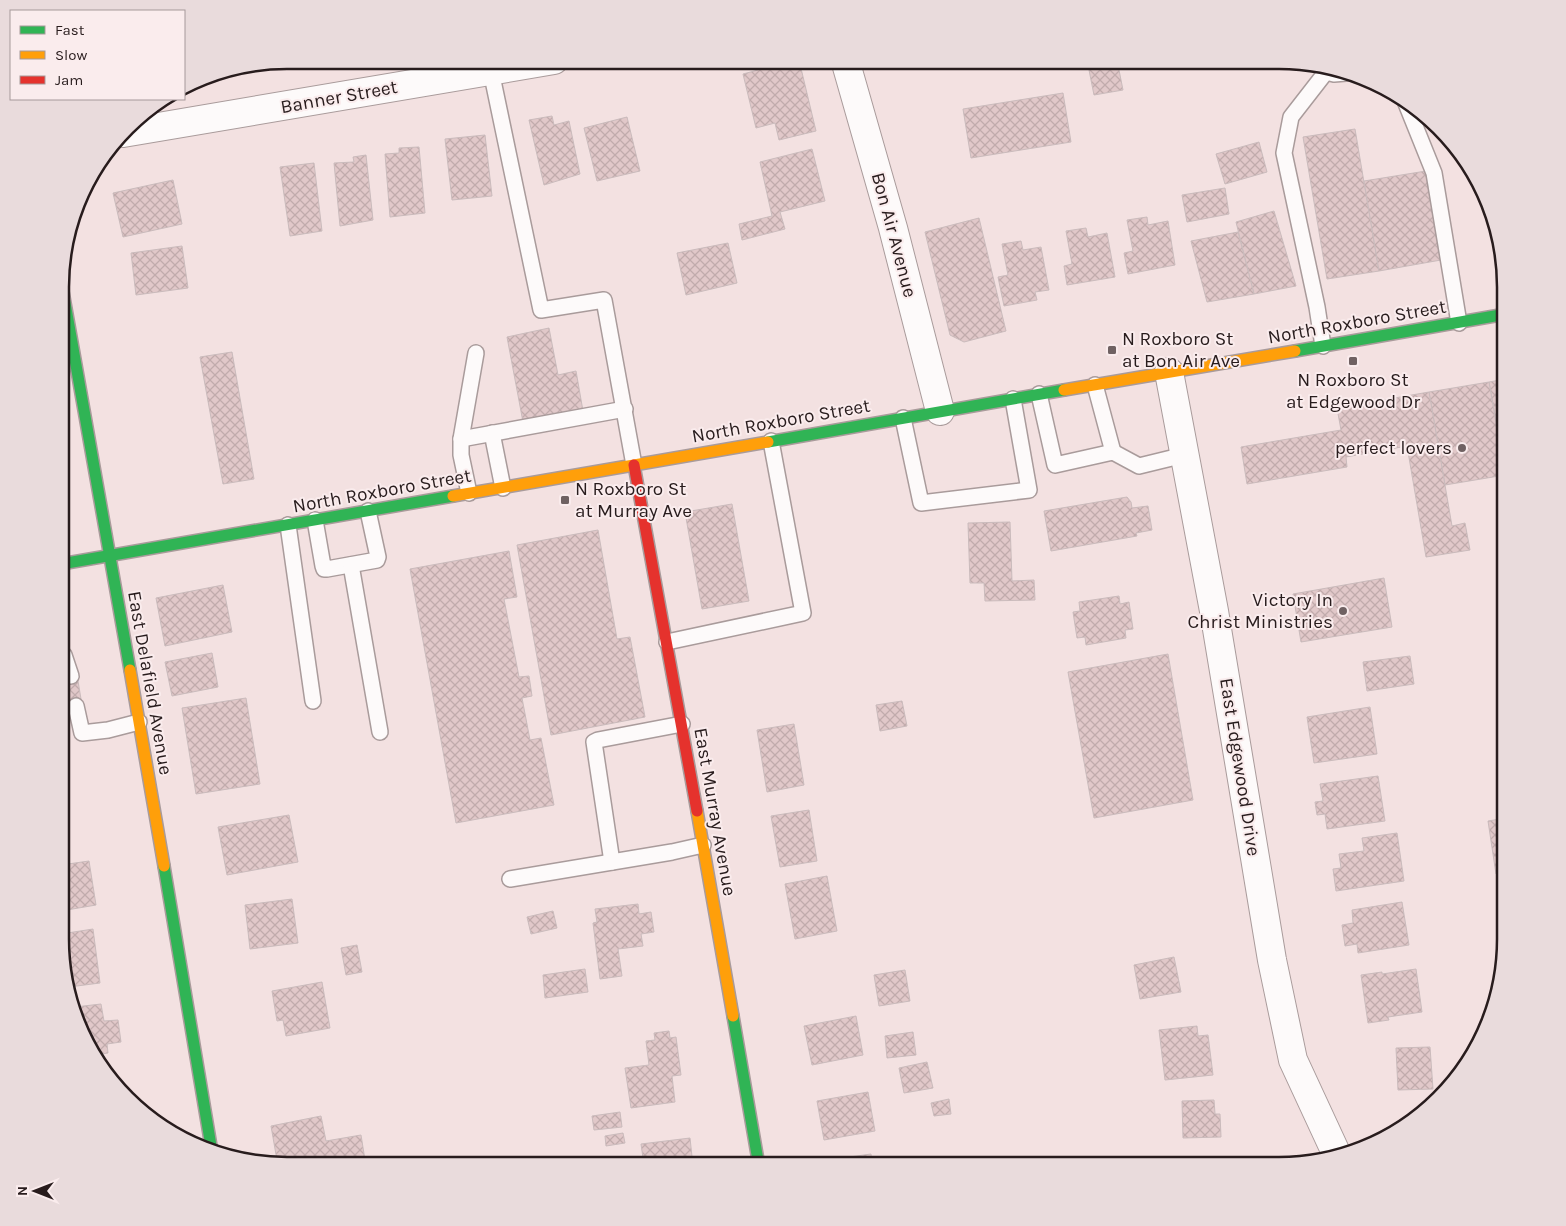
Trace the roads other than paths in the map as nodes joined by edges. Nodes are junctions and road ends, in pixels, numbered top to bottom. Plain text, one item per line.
1 (502, 69) edge
2 (848, 69) edge
3 (491, 71) junction
4 (1323, 73) edge
5 (1409, 112) edge
6 (135, 131) edge
7 (1497, 316) edge
8 (1459, 323) junction
9 (69, 324) edge
10 (1323, 346) junction
11 (476, 353) dead end
12 (1169, 372) junction
13 (1095, 385) junction
14 (1038, 394) junction
15 (1013, 399) junction
16 (625, 409) junction
17 (940, 411) junction
18 (904, 418) junction
19 (492, 434) junction
20 (461, 439) junction
21 (771, 441) junction
22 (1113, 452) junction
23 (1184, 455) junction
24 (634, 465) junction
25 (503, 488) junction
26 (469, 494) junction
27 (368, 511) junction
28 (315, 520) junction
29 (288, 524) junction
30 (111, 555) junction
31 (69, 563) edge
32 (351, 565) junction
33 (666, 642) junction
34 (69, 670) edge
35 (71, 676) dead end
36 (313, 701) dead end
37 (76, 706) dead end
38 (139, 722) junction
39 (682, 724) junction
40 (380, 732) dead end
41 (703, 845) junction
42 (612, 862) junction
43 (510, 879) dead end
44 (211, 1144) edge
45 (1335, 1150) edge
46 (757, 1157) edge

1 - 3 street, Banner Street
2 - 17 street, Bon Air Avenue
3 - 6 street, Banner Street
3 - 16 lane
4 - 10 lane
5 - 8 lane
7 - 8 street, North Roxboro Street
8 - 10 street, North Roxboro Street
9 - 30 street, East Delafield Avenue
10 - 12 street, North Roxboro Street
11 - 20 lane
12 - 13 street, North Roxboro Street
12 - 23 street, East Edgewood Drive
13 - 14 street, North Roxboro Street
13 - 22 lane
14 - 15 street, North Roxboro Street
14 - 22 lane
15 - 17 street, North Roxboro Street
15 - 18 lane
16 - 19 lane
16 - 24 lane
17 - 18 street, North Roxboro Street
18 - 21 street, North Roxboro Street
19 - 20 lane
19 - 25 lane
20 - 26 lane
21 - 24 street, North Roxboro Street
21 - 33 lane
22 - 23 lane
23 - 45 street, East Edgewood Drive
24 - 25 street, North Roxboro Street
24 - 33 street, East Murray Avenue
25 - 26 street, North Roxboro Street
26 - 27 street, North Roxboro Street
27 - 28 street, North Roxboro Street
27 - 32 lane
28 - 29 street, North Roxboro Street
28 - 32 lane
29 - 30 street, North Roxboro Street
29 - 36 lane
30 - 31 street, North Roxboro Street
30 - 38 street, East Delafield Avenue
32 - 40 lane
33 - 39 street, East Murray Avenue
34 - 35 lane
37 - 38 lane
38 - 44 street, East Delafield Avenue
39 - 41 street, East Murray Avenue
39 - 42 lane
41 - 42 lane
41 - 46 street, East Murray Avenue
42 - 43 lane

